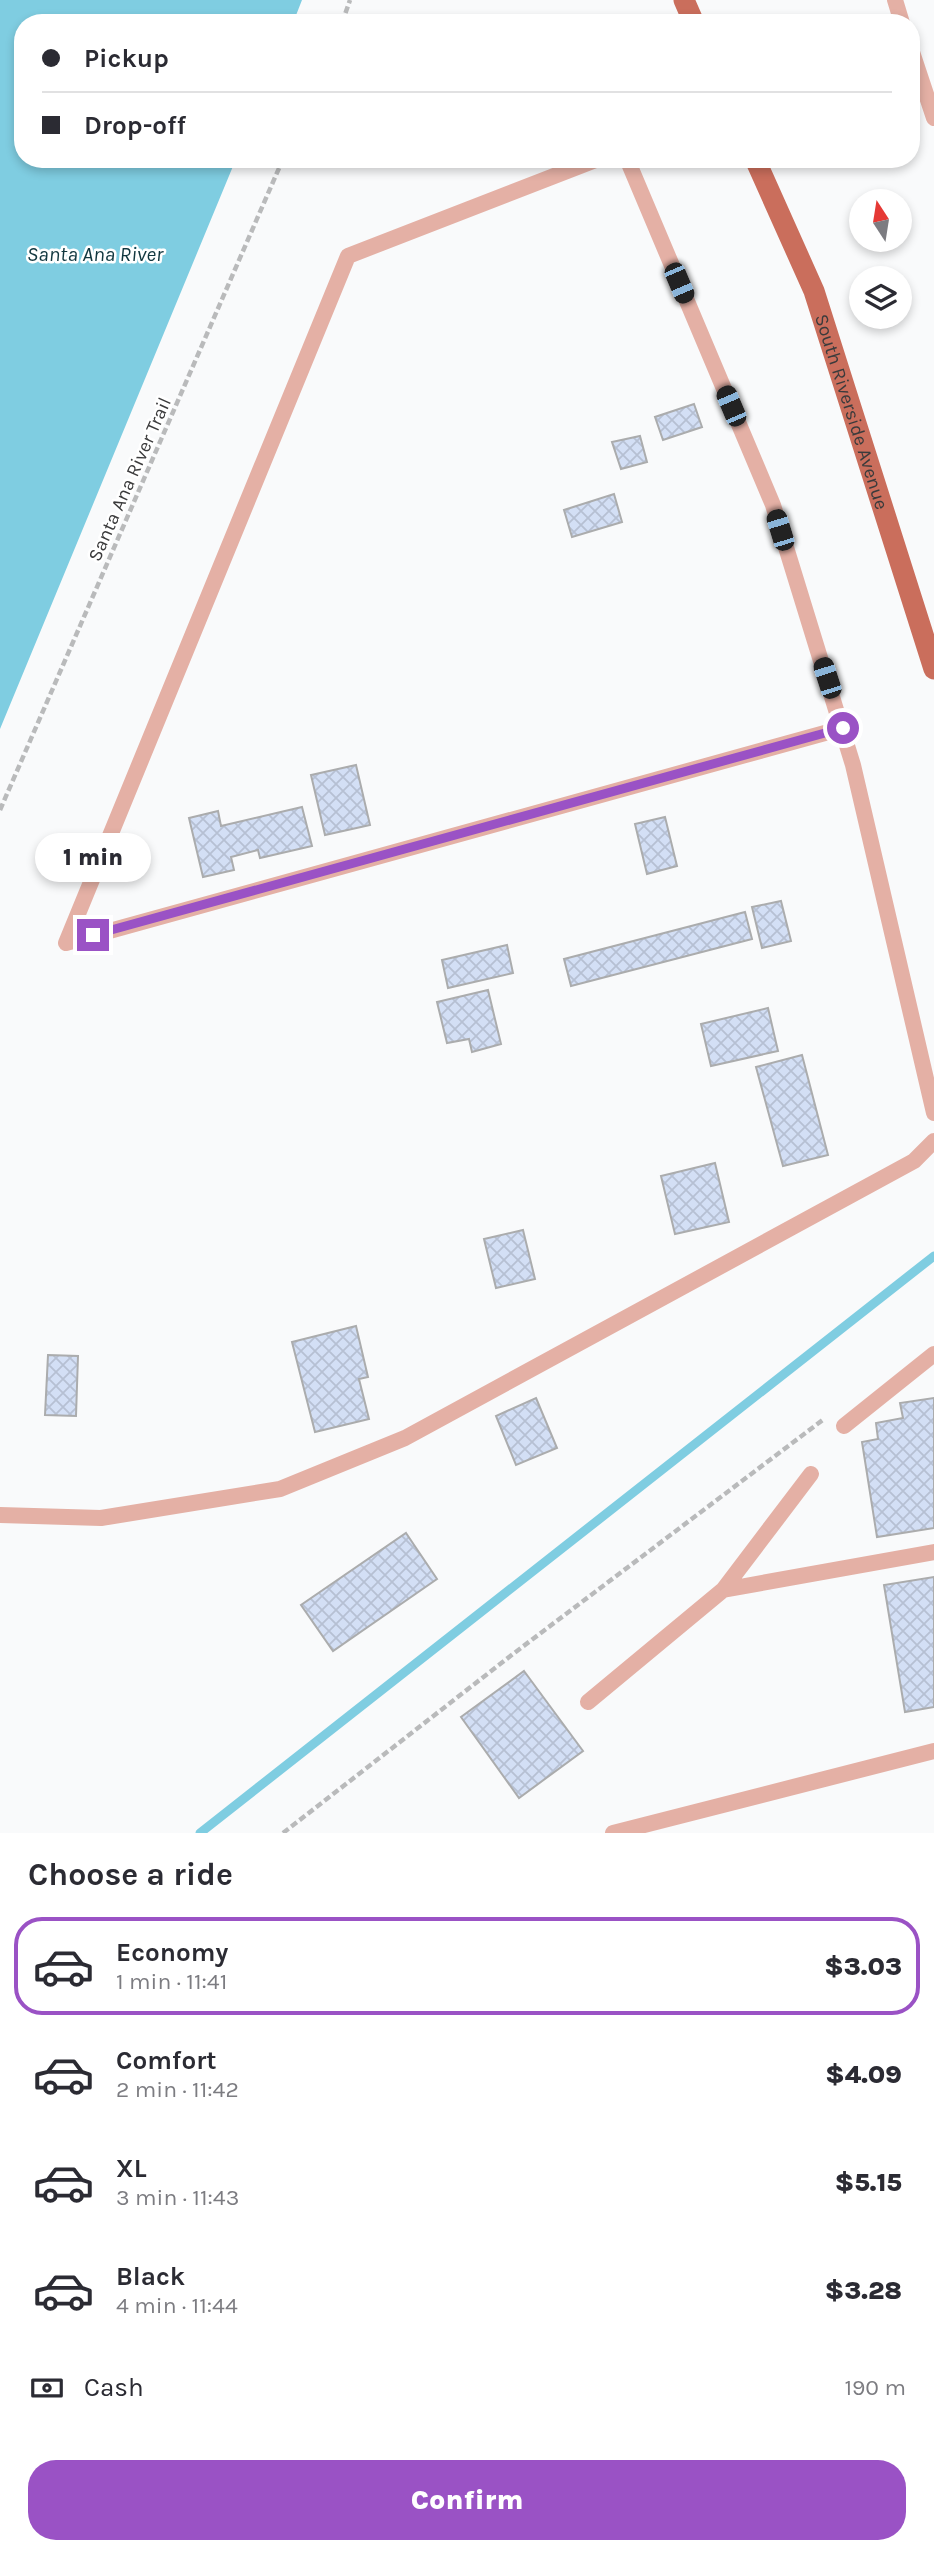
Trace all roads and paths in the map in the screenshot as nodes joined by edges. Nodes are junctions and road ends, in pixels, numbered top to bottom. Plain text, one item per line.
1 (920, 76) edge
2 (934, 118) edge
3 (279, 168) edge
4 (575, 168) edge
5 (630, 168) edge
6 (759, 168) edge
7 (934, 669) edge
8 (843, 728) junction
9 (0, 810) edge
10 (929, 1067) edge
11 (934, 1113) edge
12 (934, 1141) edge
13 (934, 1354) edge
14 (834, 1411) dead end
15 (844, 1426) dead end
16 (811, 1474) dead end
17 (0, 1515) edge
18 (934, 1552) edge
19 (723, 1590) junction
20 (588, 1702) dead end
21 (934, 1751) edge
22 (283, 1833) edge
23 (613, 1833) edge

1 - 2 lane
3 - 9 path, Santa Ana River Trail
4 - 8 lane
5 - 8 lane
6 - 7 main road, South Riverside Avenue
8 - 10 lane
10 - 11 lane
12 - 17 lane
13 - 15 lane
14 - 22 path
16 - 19 lane
18 - 19 lane
19 - 20 lane
21 - 23 lane

